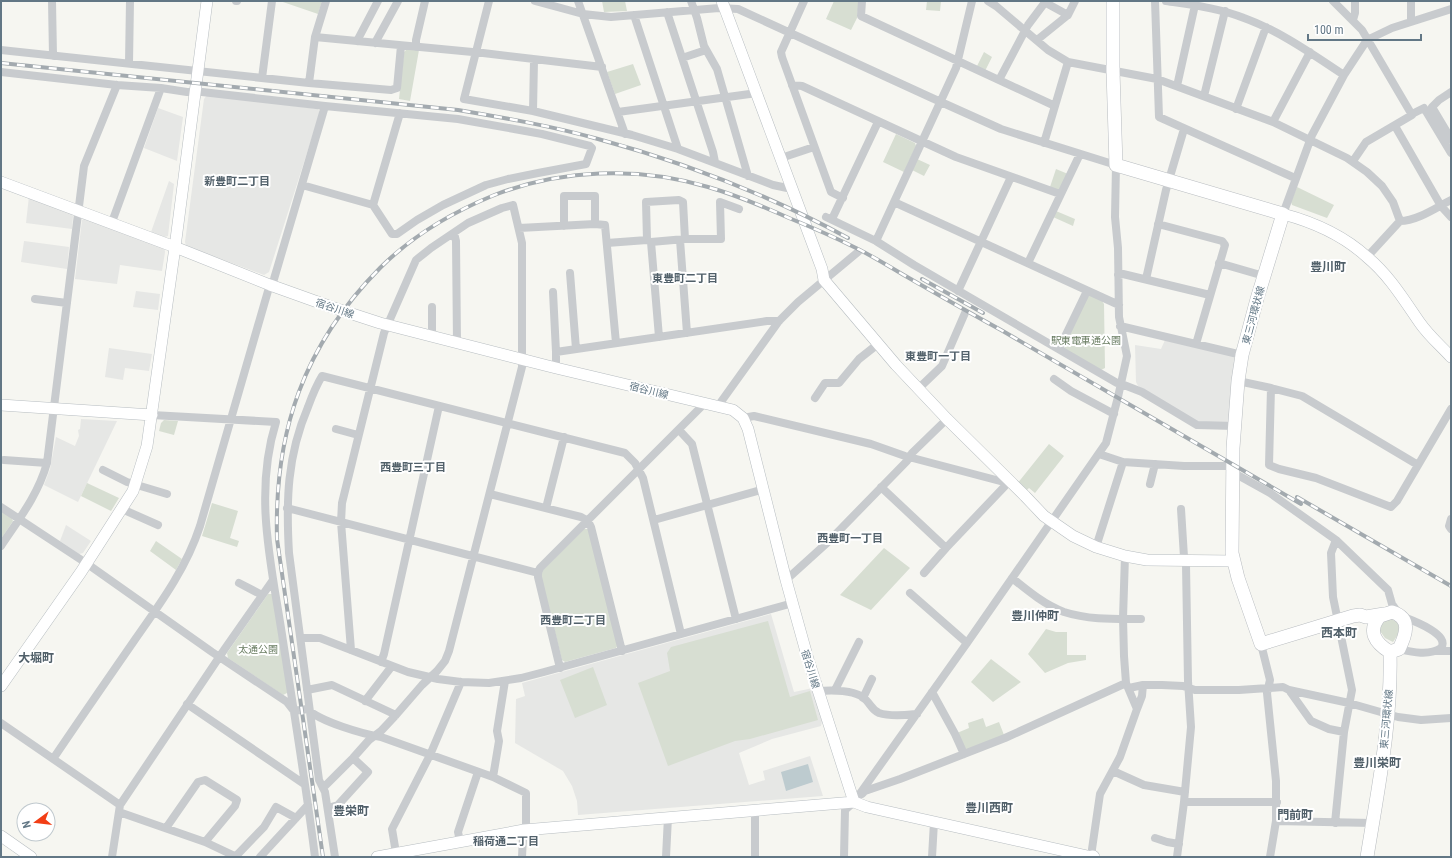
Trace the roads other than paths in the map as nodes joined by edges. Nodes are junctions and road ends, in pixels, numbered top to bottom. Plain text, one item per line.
1 (52, 1) edge
2 (130, 1) edge
3 (207, 1) edge
4 (272, 1) edge
5 (326, 1) edge
6 (378, 1) edge
7 (398, 1) edge
8 (425, 1) edge
9 (489, 1) edge
10 (535, 1) edge
11 (578, 1) edge
12 (691, 1) edge
13 (804, 1) edge
14 (862, 1) edge
15 (972, 1) edge
16 (988, 1) edge
17 (1075, 1) edge
18 (1113, 1) edge
19 (1155, 1) edge
20 (1166, 1) edge
21 (1332, 1) edge
22 (1355, 1) edge
23 (1411, 1) edge
24 (1046, 2) edge
25 (999, 4) edge
26 (724, 5) edge
27 (1195, 5) junction
28 (1451, 9) edge
29 (694, 10) junction
30 (1225, 11) junction
31 (667, 12) junction
32 (583, 14) junction
33 (634, 15) junction
34 (1068, 15) junction
35 (1353, 20) junction
36 (1411, 21) junction
37 (1266, 27) junction
38 (1025, 31) junction
39 (790, 33) junction
40 (315, 37) junction
41 (1037, 40) junction
42 (1367, 40) junction
43 (357, 41) junction
44 (375, 43) junction
45 (401, 46) junction
46 (416, 47) junction
47 (1, 50) edge
48 (706, 50) junction
49 (1310, 52) junction
50 (476, 53) junction
51 (53, 56) junction
52 (682, 58) junction
53 (534, 60) junction
54 (958, 61) junction
55 (1068, 62) junction
56 (129, 63) junction
57 (602, 67) junction
58 (198, 71) junction
59 (1113, 71) junction
60 (1, 72) edge
61 (1344, 75) junction
62 (262, 78) junction
63 (1157, 79) junction
64 (999, 80) junction
65 (309, 83) junction
66 (117, 85) junction
67 (792, 85) junction
68 (1177, 86) junction
69 (162, 88) junction
70 (195, 92) junction
71 (1451, 92) edge
72 (757, 93) junction
73 (1204, 96) junction
74 (726, 98) junction
75 (696, 101) junction
76 (940, 102) junction
77 (325, 106) junction
78 (664, 106) junction
79 (1055, 106) junction
80 (1236, 108) junction
81 (533, 111) junction
82 (618, 112) junction
83 (400, 113) junction
84 (1412, 114) junction
85 (878, 122) junction
86 (1273, 122) junction
87 (1395, 126) junction
88 (1184, 129) junction
89 (625, 134) junction
90 (1451, 139) edge
91 (1310, 140) junction
92 (922, 142) junction
93 (1044, 143) junction
94 (814, 147) junction
95 (678, 149) junction
96 (1451, 153) edge
97 (1080, 154) junction
98 (781, 158) junction
99 (1353, 161) junction
100 (715, 162) junction
101 (1116, 165) junction
102 (748, 176) junction
103 (1011, 177) junction
104 (1295, 178) junction
105 (1169, 181) junction
106 (1, 182) edge
107 (302, 185) junction
108 (792, 189) junction
109 (1060, 194) junction
110 (843, 198) junction
111 (1451, 200) edge
112 (894, 202) junction
113 (373, 205) junction
114 (1441, 206) junction
115 (739, 209) dead end
116 (78, 211) junction
117 (1283, 214) junction
118 (1451, 217) edge
119 (1400, 221) junction
120 (112, 222) junction
121 (595, 224) junction
122 (1158, 224) junction
123 (564, 226) junction
124 (519, 228) junction
125 (454, 233) junction
126 (682, 240) junction
127 (649, 241) junction
128 (876, 241) junction
129 (982, 242) junction
130 (606, 243) junction
131 (175, 247) junction
132 (858, 252) dead end
133 (1368, 257) junction
134 (1028, 263) junction
135 (1219, 263) junction
136 (570, 273) dead end
137 (1118, 275) junction
138 (1264, 276) junction
139 (1146, 279) junction
140 (824, 280) junction
141 (270, 285) junction
142 (1087, 290) junction
143 (958, 291) junction
144 (553, 292) dead end
145 (1210, 295) junction
146 (35, 299) dead end
147 (67, 303) junction
148 (1119, 304) junction
149 (432, 307) dead end
150 (965, 313) dead end
151 (779, 321) junction
152 (387, 325) junction
153 (1120, 326) junction
154 (687, 333) junction
155 (432, 336) junction
156 (659, 337) junction
157 (457, 343) junction
158 (616, 343) junction
159 (878, 344) junction
160 (1196, 344) junction
161 (576, 349) junction
162 (1059, 349) junction
163 (556, 352) junction
164 (1242, 355) junction
165 (1451, 357) edge
166 (522, 359) junction
167 (556, 368) junction
168 (1054, 379) dead end
169 (1238, 381) junction
170 (1121, 384) junction
171 (370, 388) junction
172 (1271, 388) junction
173 (918, 389) junction
174 (815, 398) dead end
175 (704, 404) junction
176 (1, 405) edge
177 (439, 406) junction
178 (718, 406) junction
179 (55, 408) junction
180 (1451, 409) edge
181 (1114, 414) junction
182 (152, 415) junction
183 (743, 418) junction
184 (230, 419) junction
185 (947, 419) junction
186 (508, 423) junction
187 (1235, 426) junction
188 (336, 429) dead end
189 (679, 430) junction
190 (358, 435) junction
191 (564, 437) junction
192 (1099, 454) junction
193 (909, 457) junction
194 (4, 460) dead end
195 (1123, 462) junction
196 (47, 463) junction
197 (1155, 464) junction
198 (1418, 465) junction
199 (103, 470) dead end
200 (1233, 470) junction
201 (639, 471) junction
202 (1008, 480) junction
203 (1150, 484) dead end
204 (136, 485) junction
205 (881, 487) junction
206 (764, 489) junction
207 (167, 494) dead end
208 (490, 494) junction
209 (707, 505) junction
210 (1, 507) edge
211 (287, 508) junction
212 (546, 508) junction
213 (122, 509) junction
214 (1181, 509) dead end
215 (20, 519) junction
216 (654, 520) junction
217 (1451, 520) edge
218 (588, 521) junction
219 (341, 522) junction
220 (1052, 522) junction
221 (158, 525) dead end
222 (1451, 529) edge
223 (409, 540) junction
224 (1336, 540) junction
225 (1, 546) edge
226 (1096, 547) junction
227 (946, 548) junction
228 (474, 556) junction
229 (1125, 556) junction
230 (1185, 560) junction
231 (1233, 561) junction
232 (86, 563) junction
233 (538, 573) junction
234 (924, 573) dead end
235 (1012, 578) junction
236 (273, 580) junction
237 (786, 580) junction
238 (239, 583) dead end
239 (910, 592) dead end
240 (262, 595) junction
241 (793, 603) junction
242 (1388, 610) junction
243 (154, 612) junction
244 (1401, 616) junction
245 (1123, 618) junction
246 (736, 619) junction
247 (1141, 619) dead end
248 (1337, 621) junction
249 (1370, 622) junction
250 (681, 634) junction
251 (301, 638) junction
252 (859, 642) dead end
253 (967, 643) junction
254 (1261, 644) junction
255 (1447, 649) edge
256 (351, 650) junction
257 (1394, 650) junction
258 (622, 651) junction
259 (219, 657) junction
260 (381, 662) junction
261 (392, 666) junction
262 (560, 668) junction
263 (429, 678) junction
264 (872, 679) dead end
265 (505, 681) junction
266 (461, 682) junction
267 (1128, 685) junction
268 (1143, 685) junction
269 (1, 686) edge
270 (1189, 688) junction
271 (1268, 688) junction
272 (307, 690) junction
273 (835, 690) junction
274 (1289, 690) junction
275 (818, 691) junction
276 (932, 692) junction
277 (863, 698) junction
278 (365, 701) junction
279 (1349, 703) junction
280 (187, 704) junction
281 (1137, 709) junction
282 (294, 711) junction
283 (310, 712) junction
284 (917, 714) junction
285 (1387, 714) junction
286 (396, 715) junction
287 (1451, 718) edge
288 (1, 723) edge
289 (1344, 732) junction
290 (375, 736) junction
291 (964, 754) junction
292 (430, 755) junction
293 (53, 758) junction
294 (353, 758) junction
295 (1114, 771) junction
296 (478, 772) junction
297 (493, 777) junction
298 (304, 784) junction
299 (323, 788) junction
300 (1185, 792) junction
301 (854, 802) junction
302 (1184, 802) junction
303 (1276, 802) junction
304 (308, 805) junction
305 (119, 808) junction
306 (328, 808) junction
307 (755, 810) junction
308 (668, 817) junction
309 (296, 818) junction
310 (1276, 821) junction
311 (934, 822) junction
312 (1335, 823) junction
313 (1372, 823) junction
314 (166, 828) junction
315 (524, 830) junction
316 (1, 836) edge
317 (1155, 838) dead end
318 (460, 841) junction
319 (205, 842) junction
320 (1179, 844) junction
321 (396, 853) junction
322 (31, 857) edge
323 (112, 857) edge
324 (236, 857) edge
325 (260, 857) edge
326 (315, 857) edge
327 (335, 857) edge
328 (376, 857) edge
329 (522, 857) edge
330 (666, 857) edge
331 (754, 857) edge
332 (844, 857) edge
333 (932, 857) edge
334 (1092, 857) edge
335 (1178, 857) edge
336 (1270, 857) edge
337 (1367, 857) edge

1 - 51 street
2 - 56 street
3 - 58 street
4 - 62 street
5 - 40 street
6 - 43 street
7 - 44 street
8 - 46 street
9 - 50 street
10 - 32 street
11 - 32 street
12 - 29 street
13 - 39 street
14 - 54 street
15 - 54 street
16 - 25 street
17 - 34 street
18 - 59 main road
19 - 63 street
20 - 27 street
21 - 35 street
22 - 35 street
23 - 36 street
24 - 34 street
24 - 38 street
25 - 38 street
26 - 29 street
26 - 39 street
26 - 72 street
27 - 30 street
27 - 68 street
28 - 36 street
29 - 31 street
29 - 48 street
30 - 37 street
30 - 73 street
31 - 33 street
31 - 52 street
32 - 33 street
32 - 57 street
33 - 78 street
34 - 41 street
35 - 42 street
36 - 42 street
37 - 49 street
37 - 80 street
38 - 41 street
38 - 64 street
39 - 67 street
39 - 76 street
40 - 43 street
40 - 65 street
41 - 55 street
42 - 61 street
42 - 84 street
43 - 44 street
44 - 45 street
45 - 46 street
45 - 65 street
46 - 50 street
47 - 51 street
48 - 52 street
48 - 74 street
49 - 61 street
49 - 86 street
50 - 53 street
50 - 81 street
51 - 56 street
52 - 75 street
53 - 57 street
53 - 81 street
54 - 64 street
54 - 76 street
55 - 59 street
55 - 79 street
56 - 58 street
57 - 82 street
58 - 62 street
58 - 70 street
59 - 63 street
59 - 101 main road
60 - 66 street
61 - 91 street
62 - 65 street
63 - 68 street
63 - 88 street
64 - 79 street
66 - 69 street
66 - 116 street
67 - 85 street
67 - 94 street
68 - 73 street
69 - 70 street
69 - 120 street
70 - 77 street
70 - 131 street
71 - 90 street
72 - 74 street
72 - 98 street
73 - 80 street
74 - 75 street
74 - 102 street
75 - 78 street
75 - 100 street
76 - 92 street
76 - 93 street
77 - 83 street
77 - 107 street
78 - 82 street
78 - 95 street
79 - 93 street
80 - 86 street
81 - 89 street
82 - 89 street
83 - 113 street
83 - 113 street
84 - 87 street
84 - 96 street
85 - 92 street
85 - 110 street
86 - 91 street
87 - 99 street
87 - 114 street
88 - 104 street
88 - 105 street
89 - 95 street
91 - 99 street
91 - 104 street
92 - 103 street
92 - 112 street
93 - 97 street
94 - 98 street
94 - 110 street
95 - 100 street
97 - 101 street
97 - 109 street
98 - 108 street
99 - 119 street
100 - 102 street
101 - 105 main road
101 - 137 street
102 - 108 street
103 - 109 street
103 - 129 street
104 - 117 street
105 - 117 main road
105 - 122 street
106 - 116 street, 宿谷川線
107 - 113 street
107 - 141 street
108 - 140 street
109 - 134 street
110 - 128 street
111 - 114 street
112 - 128 street
112 - 129 street
114 - 118 street
114 - 119 street
115 - 126 street
116 - 120 street, 宿谷川線
116 - 147 street
117 - 133 street
117 - 138 main road, 東三河環状線
119 - 133 street
120 - 131 street, 宿谷川線
121 - 123 street
121 - 123 street
121 - 130 street
122 - 135 street
122 - 139 street
123 - 124 street
124 - 125 street
124 - 166 street
125 - 152 street
125 - 157 street
126 - 127 street
126 - 127 street
126 - 154 street
127 - 130 street
127 - 156 street
128 - 143 street
129 - 134 street
129 - 143 street
130 - 158 street
131 - 141 street, 宿谷川線
131 - 182 street
132 - 140 street
133 - 165 street
134 - 142 street
135 - 138 street
135 - 145 street
136 - 161 street
137 - 139 street
137 - 148 street
138 - 164 main road, 東三河環状線
139 - 145 street
140 - 151 street
140 - 159 street
141 - 152 street, 宿谷川線
141 - 184 street
142 - 148 street
142 - 162 street
143 - 162 street
144 - 163 street
145 - 160 street
146 - 147 street
147 - 179 street
148 - 153 street
149 - 155 street
150 - 173 street
151 - 154 street
151 - 178 street
152 - 155 street, 宿谷川線
152 - 171 street
153 - 160 street
153 - 170 street
154 - 156 street
155 - 157 street, 宿谷川線
156 - 158 street
157 - 166 street, 宿谷川線
158 - 161 street
159 - 173 street
159 - 174 street
160 - 164 street
161 - 163 street
162 - 170 street
163 - 167 street
164 - 169 main road, 東三河環状線
166 - 167 street, 宿谷川線
166 - 186 street
167 - 175 street, 宿谷川線
168 - 181 street
169 - 172 street
169 - 187 main road, 東三河環状線
170 - 181 street
170 - 187 street
171 - 177 street
171 - 190 street
171 - 211 street
172 - 198 street
172 - 198 street
173 - 185 street
175 - 178 street, 宿谷川線
175 - 189 street
176 - 179 street
177 - 186 street
177 - 223 street
178 - 183 street, 宿谷川線
179 - 182 street
179 - 196 street
180 - 198 street
181 - 192 street
182 - 184 street
182 - 204 street
183 - 193 street
183 - 206 street, 宿谷川線
184 - 236 street
184 - 243 street
185 - 193 street
185 - 202 street
186 - 191 street
186 - 208 street
187 - 200 main road, 東三河環状線
188 - 190 street
189 - 201 street
189 - 209 street
190 - 219 street
191 - 201 street
191 - 212 street
192 - 195 street
192 - 220 street
193 - 202 street
193 - 205 street
194 - 196 street
195 - 197 street
195 - 226 street
196 - 215 street
197 - 200 street
197 - 203 street
199 - 204 street
200 - 224 street
200 - 231 main road, 東三河環状線
201 - 216 street
201 - 218 street
202 - 220 street
202 - 227 street
204 - 207 street
204 - 213 street
205 - 227 street
205 - 237 street
206 - 209 street
206 - 237 street, 宿谷川線
208 - 212 street
208 - 228 street
209 - 216 street
209 - 246 street
210 - 215 street
211 - 219 street
211 - 251 street
212 - 218 street
213 - 221 street
213 - 232 street
214 - 230 street
215 - 225 street
215 - 232 street
216 - 250 street
217 - 222 street
218 - 233 street
218 - 258 street
219 - 223 street
219 - 256 street
220 - 226 street
220 - 235 street
223 - 228 street
223 - 260 street
224 - 242 street
224 - 248 street
226 - 229 street
227 - 234 street
228 - 233 street
228 - 263 street
229 - 230 street
229 - 245 street
230 - 231 street
230 - 270 street
231 - 254 main road, 東三河環状線
232 - 243 street
232 - 269 street
233 - 262 street
235 - 245 street
235 - 253 street
236 - 240 street
236 - 282 street
237 - 241 street, 宿谷川線
238 - 240 street
239 - 253 street
240 - 259 street
241 - 246 street
241 - 275 street, 宿谷川線
242 - 244 main road
242 - 249 main road
243 - 259 street
243 - 293 street
244 - 255 street
244 - 257 main road, 東三河環状線
245 - 247 street
245 - 267 street
246 - 250 street
248 - 249 main road
248 - 254 main road
248 - 279 street
249 - 257 main road
250 - 258 street
251 - 256 street
251 - 272 street
252 - 273 street
253 - 276 street
254 - 271 street
255 - 257 street
256 - 260 street
257 - 285 main road, 東三河環状線
258 - 262 street
259 - 280 street
259 - 282 street
260 - 261 street
261 - 263 street
261 - 278 street
262 - 265 street
263 - 266 street
263 - 286 street
264 - 277 street
265 - 266 street
265 - 297 street
266 - 292 street
267 - 268 street
267 - 281 street
267 - 291 street
268 - 270 street
268 - 281 street
270 - 271 street
270 - 300 street
271 - 274 street
271 - 303 street
272 - 278 street
272 - 283 street
273 - 275 street
273 - 277 street
274 - 279 street
274 - 289 street
275 - 301 street, 宿谷川線
276 - 284 street
276 - 291 street
277 - 284 street
278 - 286 street
279 - 285 street
279 - 289 street
280 - 298 street
280 - 305 street
281 - 295 street
282 - 283 street
282 - 298 street
283 - 290 street
283 - 299 street
284 - 301 street
285 - 287 street
285 - 313 main road, 東三河環状線
286 - 290 street
288 - 293 street
289 - 312 street
290 - 292 street
290 - 294 street
291 - 301 street
292 - 296 street
292 - 321 street
293 - 305 street
294 - 299 street
294 - 306 street
295 - 300 street
295 - 334 street
296 - 297 street
296 - 318 street
297 - 315 street
298 - 304 street
299 - 306 street
300 - 302 street
301 - 307 street
301 - 311 street
301 - 332 street
302 - 303 street
302 - 320 street
303 - 310 street
304 - 309 street
304 - 326 street
305 - 314 street
305 - 323 street
306 - 327 street
307 - 308 street
307 - 331 street
308 - 315 street
308 - 330 street
309 - 324 street
309 - 325 street
310 - 312 street
310 - 336 street
311 - 333 street
311 - 334 street
312 - 313 street
313 - 337 main road, 東三河環状線
314 - 319 street
314 - 319 street
315 - 318 street
315 - 329 street
316 - 322 street
317 - 320 street
318 - 321 street
319 - 324 street
320 - 335 street
321 - 328 street

